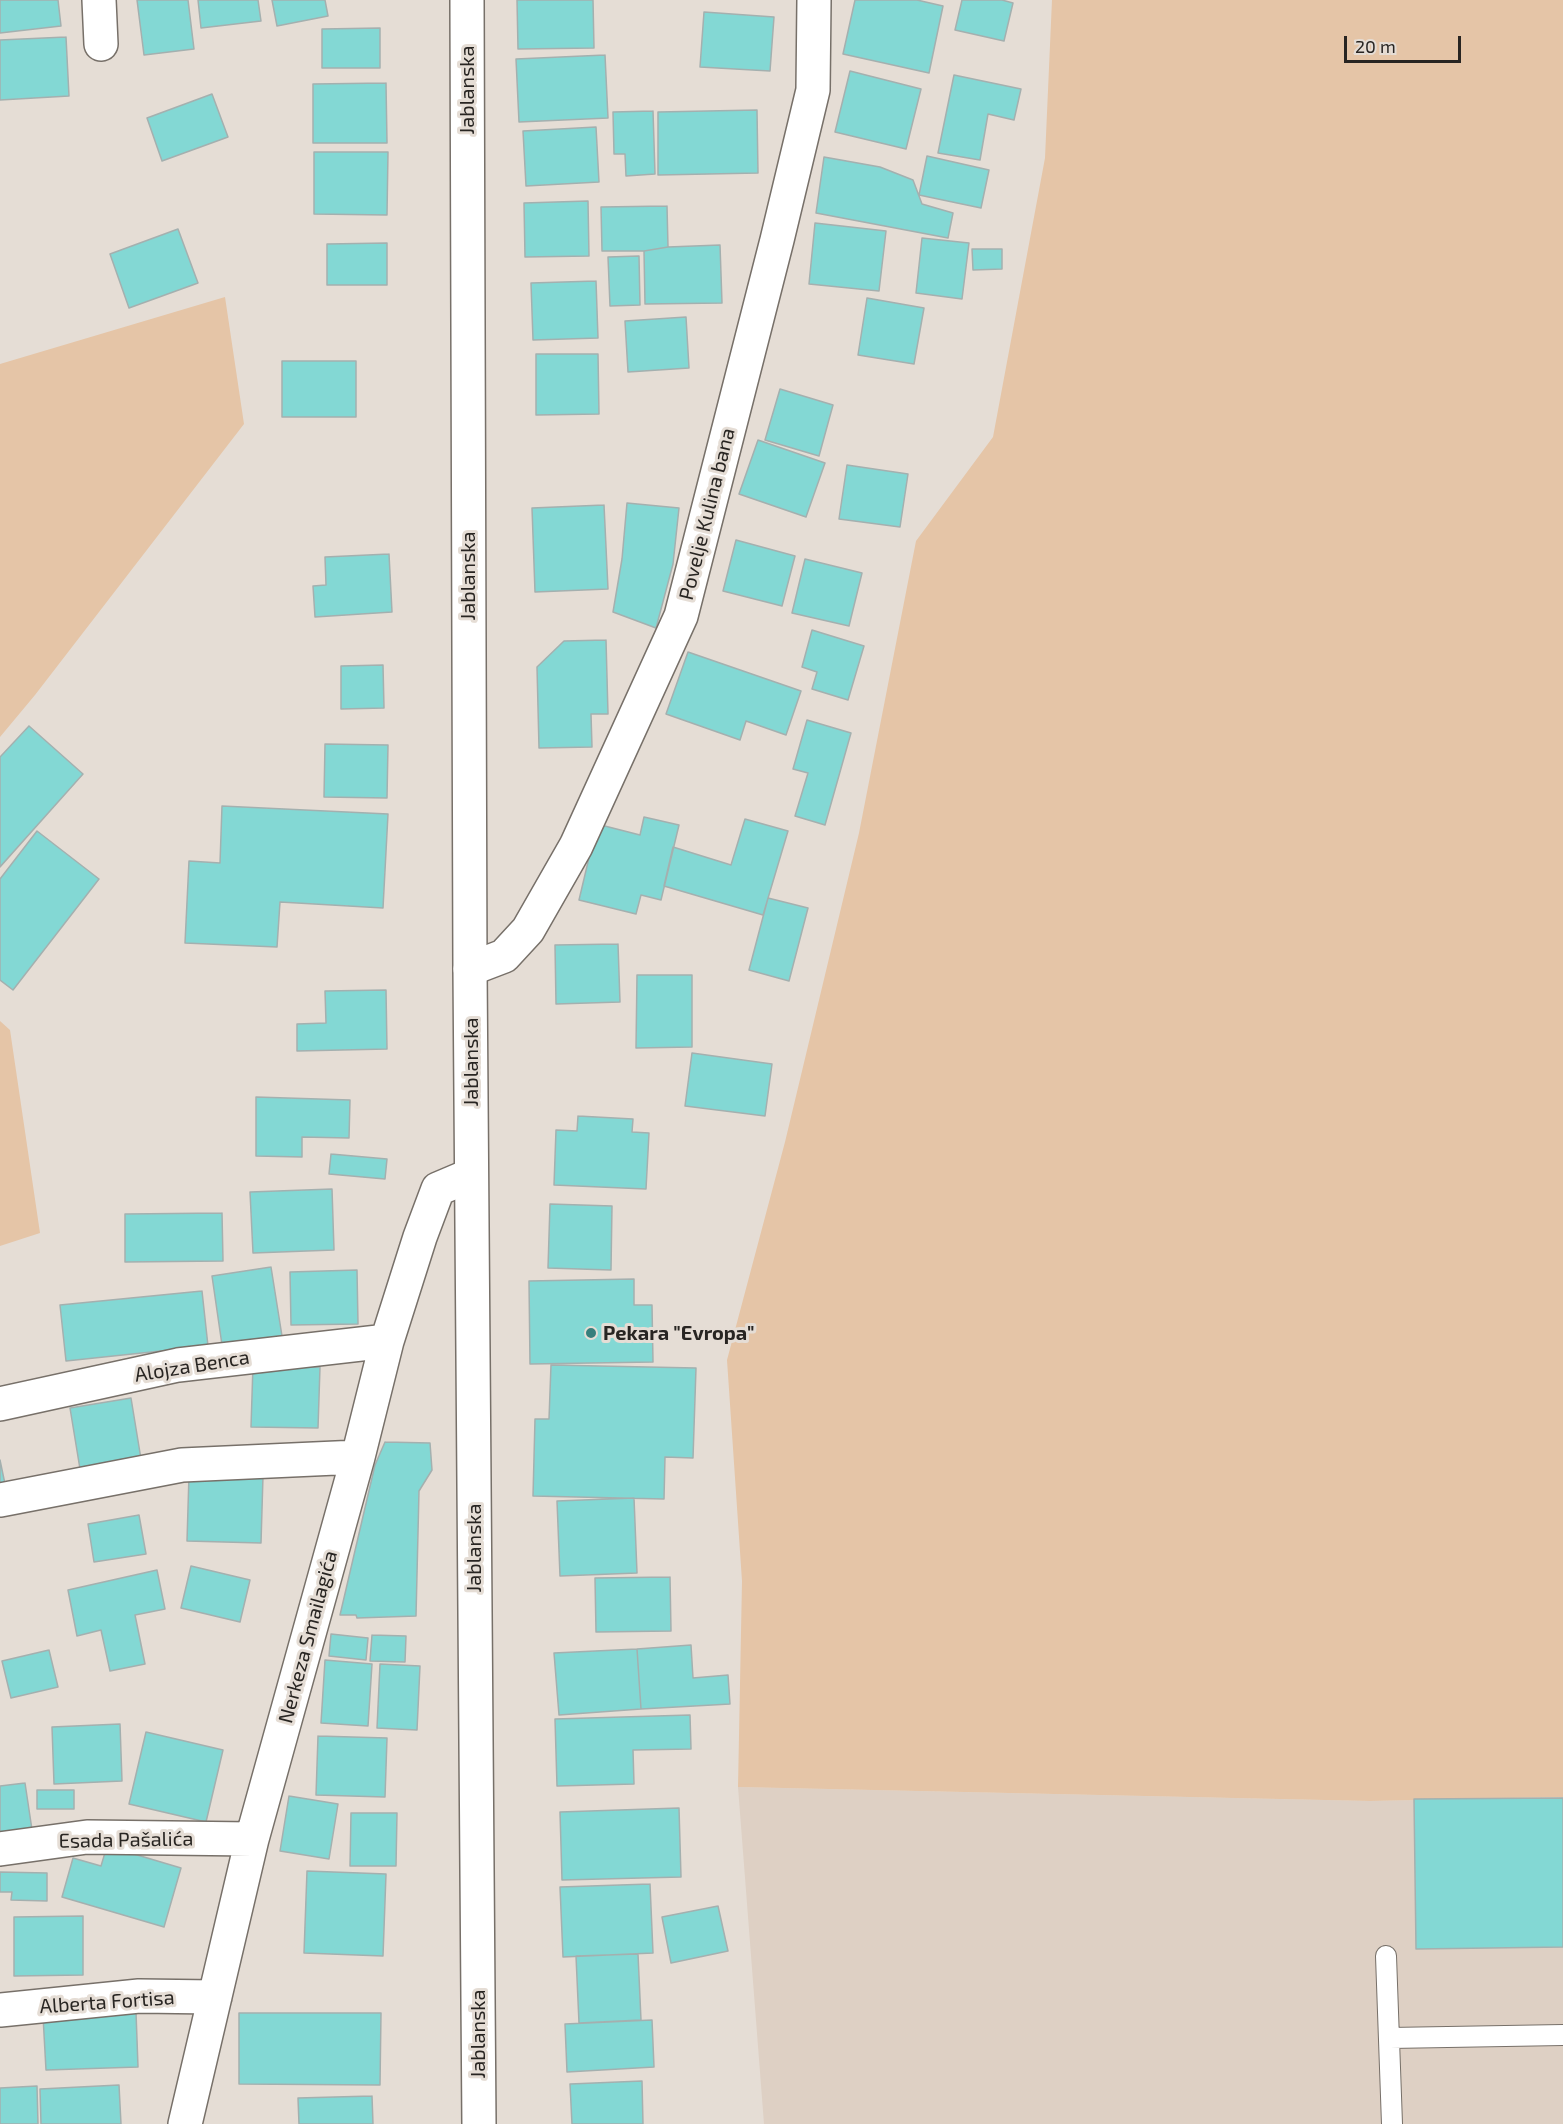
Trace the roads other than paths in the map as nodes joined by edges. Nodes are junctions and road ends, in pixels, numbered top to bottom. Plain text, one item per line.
1 (99, 0) edge
2 (466, 0) edge
3 (814, 0) edge
4 (101, 44) dead end
5 (470, 969) junction
6 (471, 1175) junction
7 (387, 1341) junction
8 (0, 1404) edge
9 (358, 1457) junction
10 (0, 1500) edge
11 (252, 1839) junction
12 (0, 1849) edge
13 (1386, 1956) dead end
14 (215, 1998) junction
15 (0, 2010) edge
16 (1563, 2035) edge
17 (1390, 2038) junction
18 (185, 2124) edge
19 (479, 2124) edge
20 (1392, 2124) edge

1 - 4 street
2 - 5 street, Jablanska
3 - 5 street, Povelje Kulina bana
5 - 6 street, Jablanska
6 - 7 street, Nerkeza Smailagića
6 - 19 street, Jablanska
7 - 8 street, Alojza Benca
7 - 9 street, Nerkeza Smailagića
9 - 10 street
9 - 11 street, Nerkeza Smailagića
11 - 12 street, Esada Pašalića
11 - 14 street, Nerkeza Smailagića
13 - 17 lane
14 - 15 street, Alberta Fortisa
14 - 18 street, Nerkeza Smailagića
16 - 17 lane
17 - 20 lane

